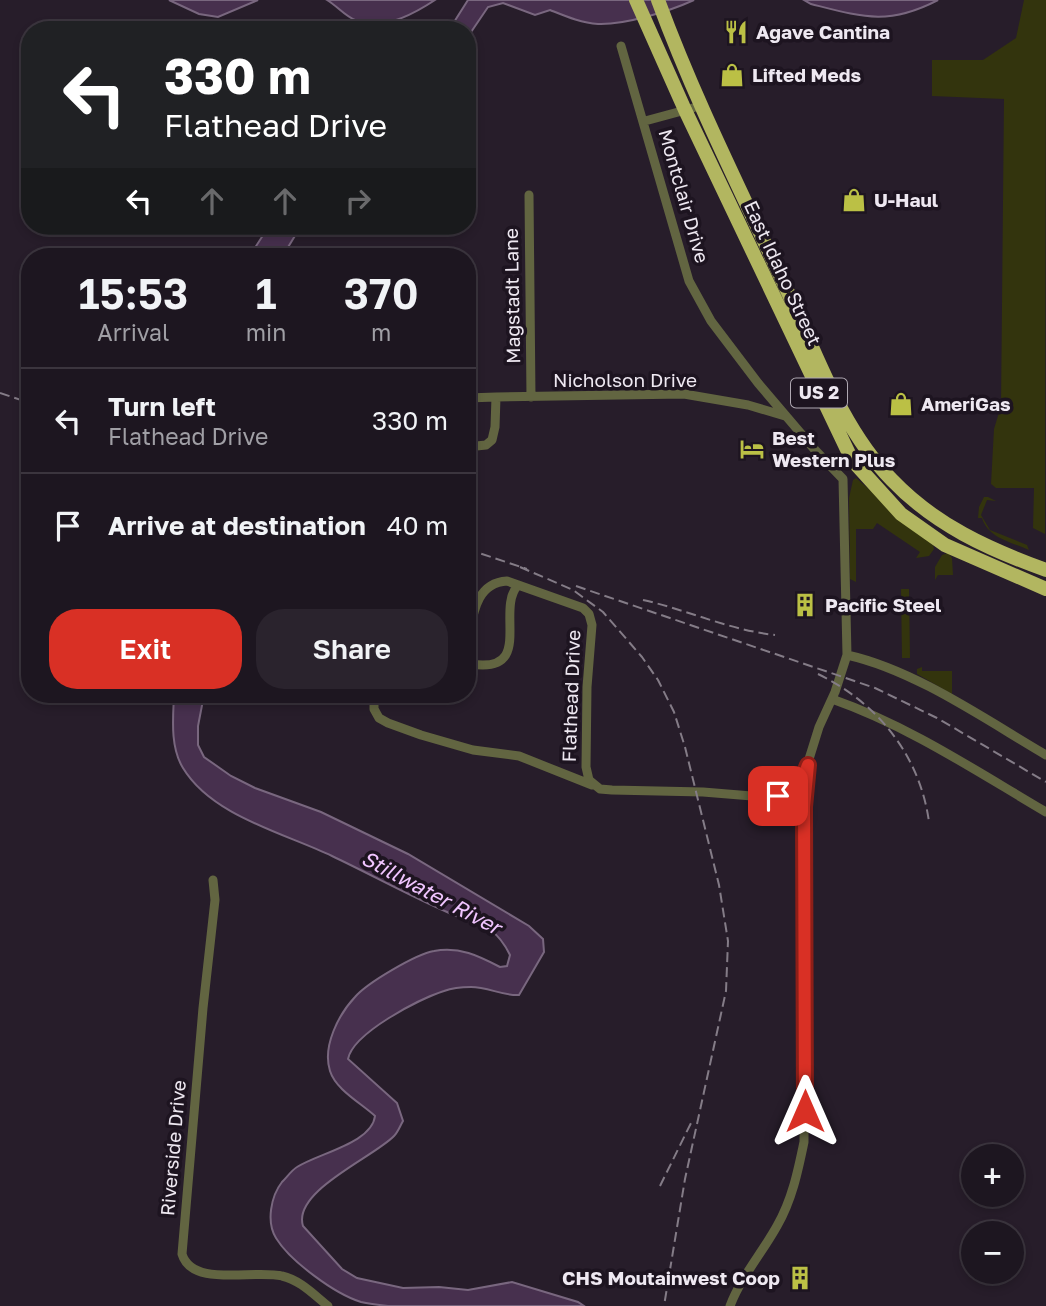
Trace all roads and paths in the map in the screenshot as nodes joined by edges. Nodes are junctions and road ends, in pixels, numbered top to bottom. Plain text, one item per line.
1 (636, 0) edge
2 (661, 7) edge
3 (621, 46) dead end
4 (693, 108) junction
5 (645, 121) junction
6 (706, 155) junction
7 (529, 195) dead end
8 (769, 250) junction
9 (496, 397) junction
10 (531, 397) junction
11 (476, 398) edge
12 (792, 421) junction
13 (476, 446) edge
14 (852, 460) junction
15 (843, 479) junction
16 (1046, 569) edge
17 (518, 585) junction
18 (1046, 589) edge
19 (476, 609) edge
20 (847, 655) junction
21 (476, 665) edge
22 (832, 699) junction
23 (374, 703) edge
24 (1046, 755) edge
25 (808, 765) junction
26 (600, 789) junction
27 (1046, 812) edge
28 (213, 880) dead end
29 (328, 1306) edge
30 (730, 1306) edge

1 - 4 highway, East Idaho Street / US 2
2 - 4 highway, East Idaho Street / US 2
3 - 5 street, Montclair Drive
4 - 5 street, Montclair Drive
4 - 6 highway, East Idaho Street / US 2
4 - 8 highway, East Idaho Street / US 2
5 - 12 street, Montclair Drive
6 - 8 highway
6 - 14 highway, East Idaho Street / US 2
7 - 10 street, Magstadt Lane
8 - 16 highway, East Idaho Street / US 2
9 - 10 street, Nicholson Drive
9 - 11 street, Nicholson Drive
9 - 13 street
10 - 12 street, Nicholson Drive
12 - 15 street, Montclair Drive
14 - 15 street
14 - 18 highway, East Idaho Street / US 2
15 - 20 street
17 - 19 street
17 - 21 street
17 - 26 street, Flathead Drive
20 - 22 street
20 - 24 street
22 - 25 street
22 - 27 street
23 - 26 street
25 - 26 street
25 - 30 street
28 - 29 street, Riverside Drive

